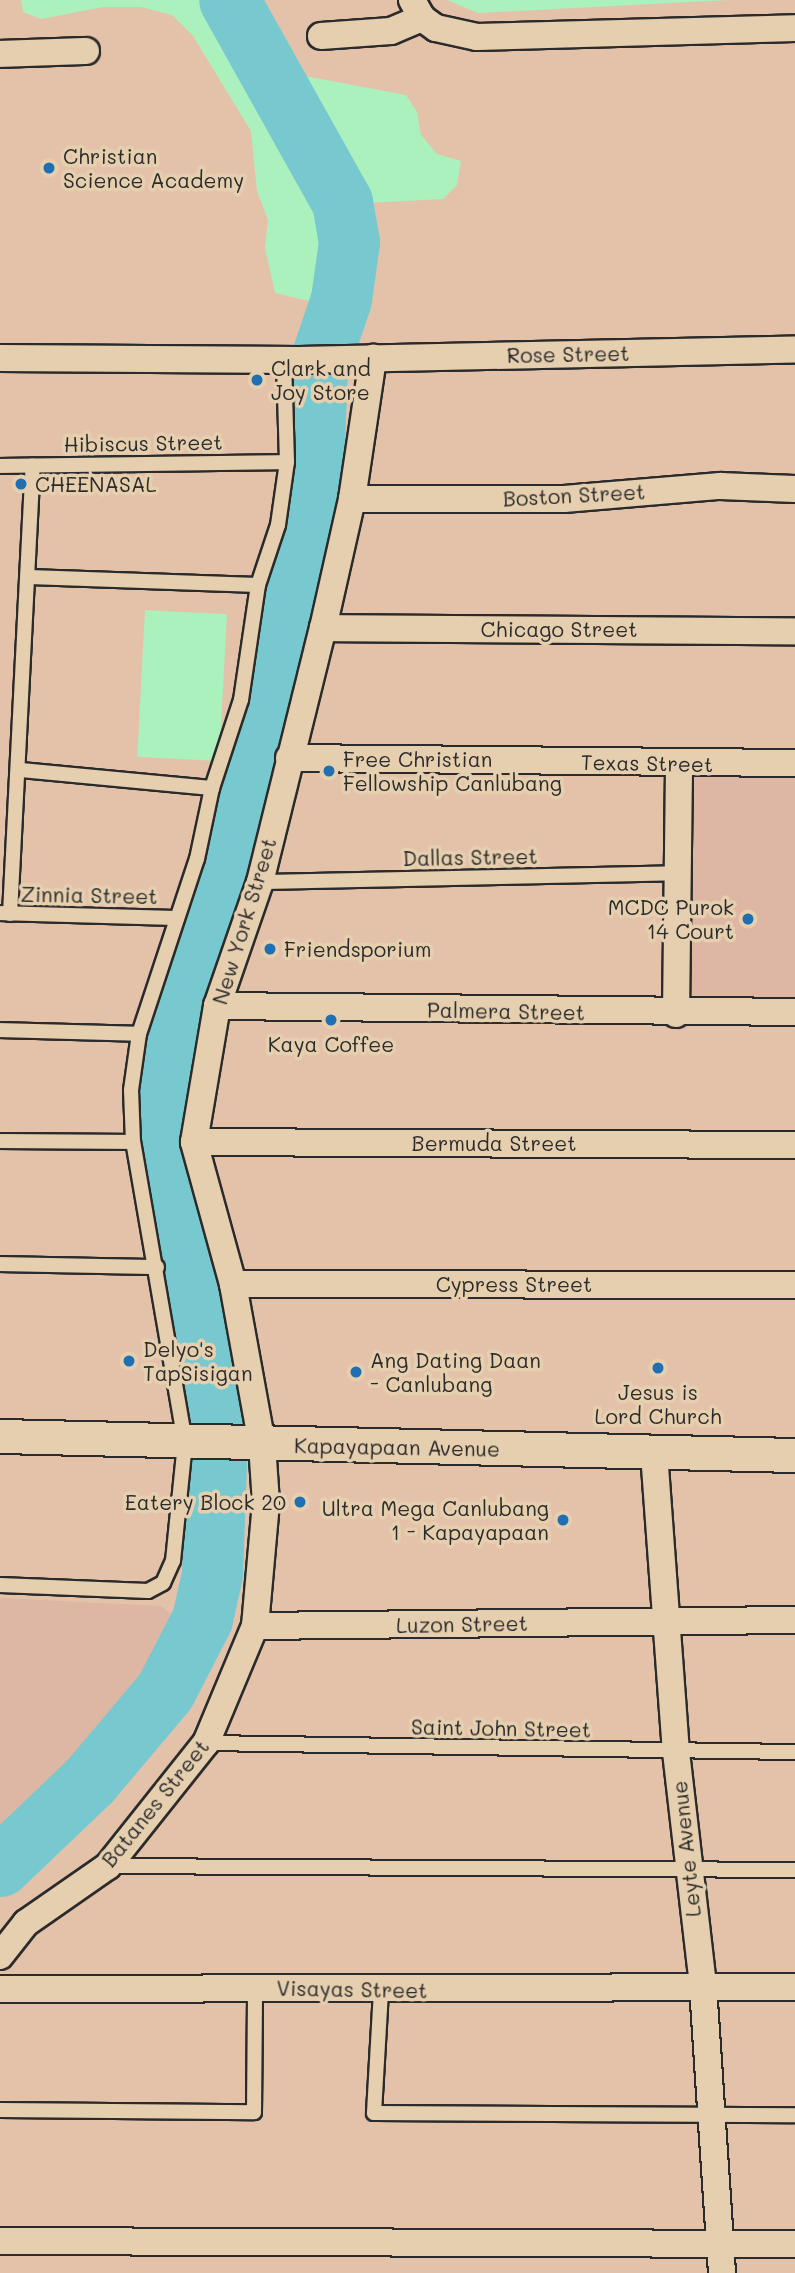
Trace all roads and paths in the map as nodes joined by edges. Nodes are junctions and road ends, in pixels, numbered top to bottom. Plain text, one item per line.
1 (417, 9) edge
2 (795, 28) edge
3 (321, 36) dead end
4 (86, 51) dead end
5 (0, 54) edge
6 (795, 350) edge
7 (0, 358) edge
8 (373, 358) junction
9 (292, 359) junction
10 (287, 462) junction
11 (0, 466) edge
12 (33, 466) junction
13 (795, 489) edge
14 (352, 499) junction
15 (29, 577) junction
16 (258, 585) junction
17 (323, 628) junction
18 (795, 631) edge
19 (289, 758) junction
20 (795, 763) edge
21 (680, 764) junction
22 (20, 770) junction
23 (212, 788) junction
24 (681, 873) junction
25 (260, 882) junction
26 (5, 914) edge
27 (177, 918) junction
28 (217, 1006) junction
29 (795, 1012) edge
30 (676, 1014) junction
31 (0, 1030) edge
32 (139, 1034) junction
33 (0, 1140) edge
34 (133, 1142) junction
35 (194, 1142) junction
36 (795, 1145) edge
37 (0, 1264) edge
38 (157, 1267) junction
39 (233, 1284) junction
40 (795, 1285) edge
41 (0, 1436) edge
42 (220, 1443) junction
43 (654, 1453) junction
44 (795, 1455) edge
45 (0, 1585) edge
46 (795, 1620) edge
47 (670, 1621) junction
48 (255, 1626) junction
49 (206, 1743) junction
50 (676, 1752) junction
51 (795, 1752) edge
52 (108, 1866) junction
53 (687, 1870) junction
54 (795, 1870) edge
55 (0, 1956) edge
56 (703, 1987) junction
57 (795, 1987) edge
58 (255, 1988) junction
59 (0, 1989) edge
60 (381, 1991) junction
61 (0, 2110) edge
62 (712, 2113) junction
63 (795, 2115) edge
64 (0, 2241) edge
65 (795, 2244) edge
66 (721, 2245) junction
67 (722, 2273) edge

1 - 2 street
1 - 3 street
4 - 5 street
6 - 8 street, Rose Street
7 - 9 street, Rose Street
8 - 9 street, Rose Street
8 - 14 street, New York Street
9 - 10 lane
10 - 12 lane, Hibiscus Street
10 - 16 lane
11 - 12 lane, Hibiscus Street
12 - 15 lane
13 - 14 street, Boston Street
14 - 17 street, New York Street
15 - 16 lane
15 - 22 lane
16 - 23 lane
17 - 18 street, Chicago Street
17 - 19 street, New York Street
19 - 21 street, Texas Street
19 - 25 street, New York Street
20 - 21 street, Texas Street
21 - 24 street
22 - 23 lane
22 - 26 lane
23 - 27 lane
24 - 25 lane, Dallas Street
24 - 30 street
25 - 28 street, New York Street
26 - 27 lane, Zinnia Street
27 - 32 lane
28 - 30 street, Palmera Street
28 - 35 street, New York Street
29 - 30 street, Palmera Street
31 - 32 lane
32 - 34 lane
33 - 34 lane
34 - 38 lane
35 - 36 street, Bermuda Street
35 - 39 street, New York Street
37 - 38 lane
38 - 42 lane
39 - 40 street, Cypress Street
39 - 42 street, New York Street
41 - 42 street, Kapayapaan Avenue
42 - 43 street, Kapayapaan Avenue
42 - 45 lane
42 - 48 street, Batanes Street
43 - 44 street, Kapayapaan Avenue
43 - 47 street, Leyte Avenue
46 - 47 street, Luzon Street
47 - 48 street, Luzon Street
47 - 50 street, Leyte Avenue
48 - 49 street, Batanes Street
49 - 50 lane, Saint John Street
49 - 52 street, Batanes Street
50 - 51 lane, Saint John Street
50 - 53 street, Leyte Avenue
52 - 53 lane
52 - 55 street, Batanes Street
53 - 54 lane
53 - 56 street, Leyte Avenue
56 - 57 street, Visayas Street
56 - 60 street, Visayas Street
56 - 62 street, Leyte Avenue
58 - 59 street, Visayas Street
58 - 60 street, Visayas Street
58 - 61 lane
60 - 62 lane
62 - 63 lane
62 - 66 street, Leyte Avenue
64 - 66 street
65 - 66 street
66 - 67 street, Leyte Avenue

